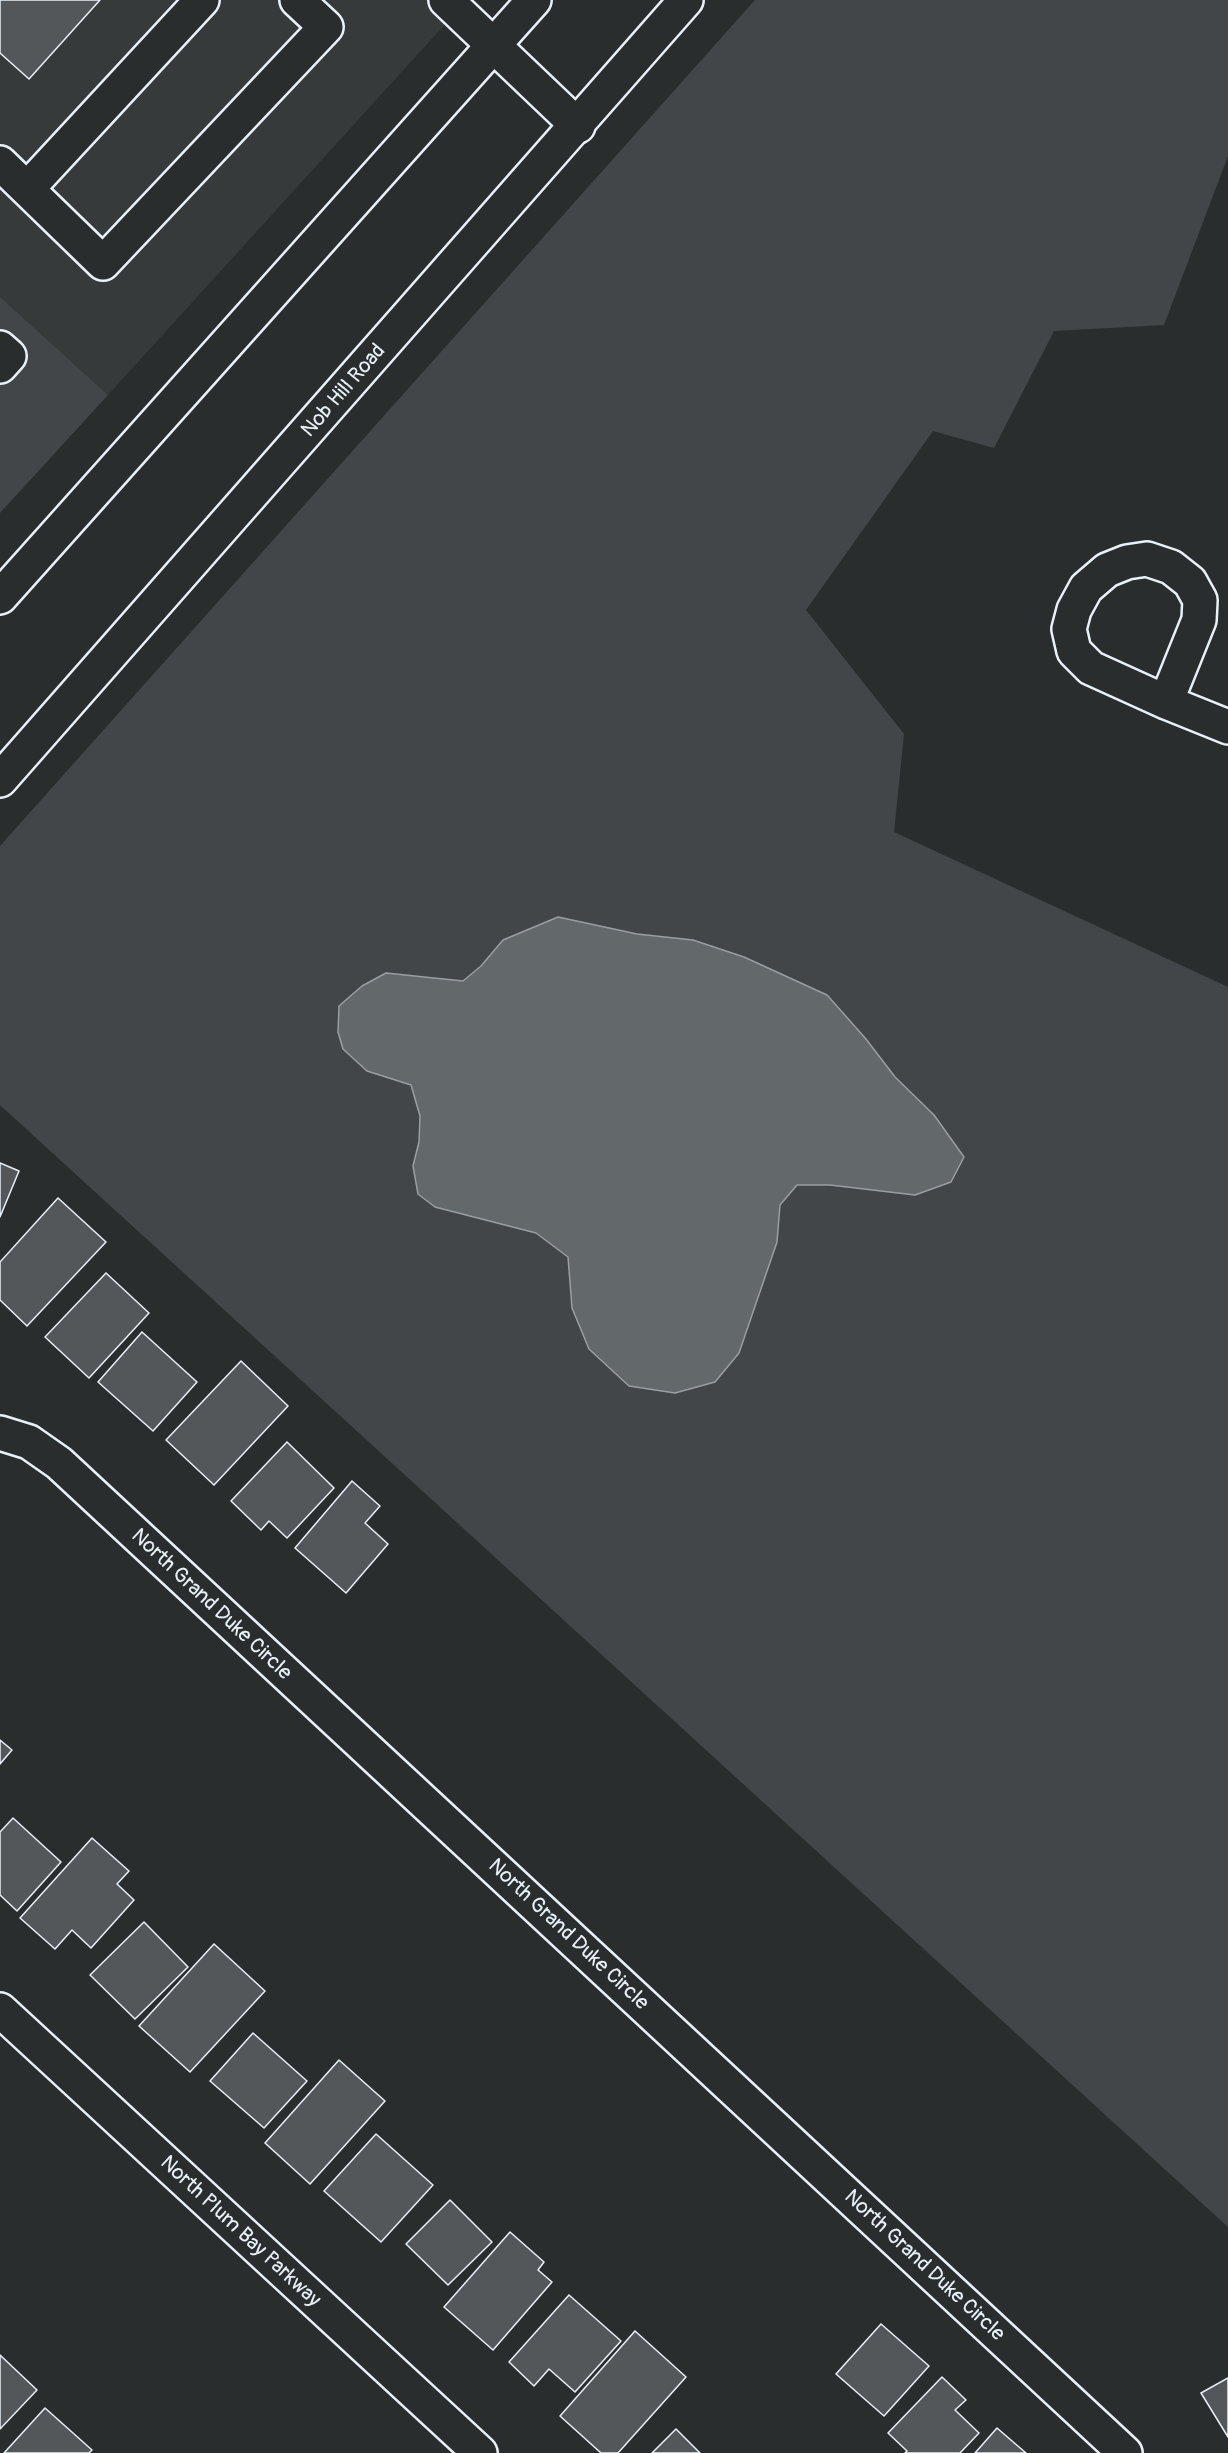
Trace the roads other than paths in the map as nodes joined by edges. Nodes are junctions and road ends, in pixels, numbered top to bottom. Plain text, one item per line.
1 (202, 0) edge
2 (297, 0) edge
3 (446, 0) edge
4 (534, 0) edge
5 (686, 0) edge
6 (494, 44) junction
7 (578, 126) junction
8 (0, 163) edge
9 (27, 189) junction
10 (0, 348) edge
11 (0, 366) edge
12 (0, 597) edge
13 (1166, 702) junction
14 (1228, 727) edge
15 (0, 780) edge
16 (0, 1433) edge
17 (0, 2010) edge
18 (480, 2453) edge
19 (1125, 2453) edge

1 - 9 street
2 - 9 street
3 - 6 street
4 - 6 street
5 - 7 street, Nob Hill Road
6 - 7 street
6 - 12 street
7 - 15 street, Nob Hill Road
8 - 9 street
10 - 11 street
13 - 13 street
13 - 14 street
16 - 19 street, North Grand Duke Circle
17 - 18 street, North Plum Bay Parkway

